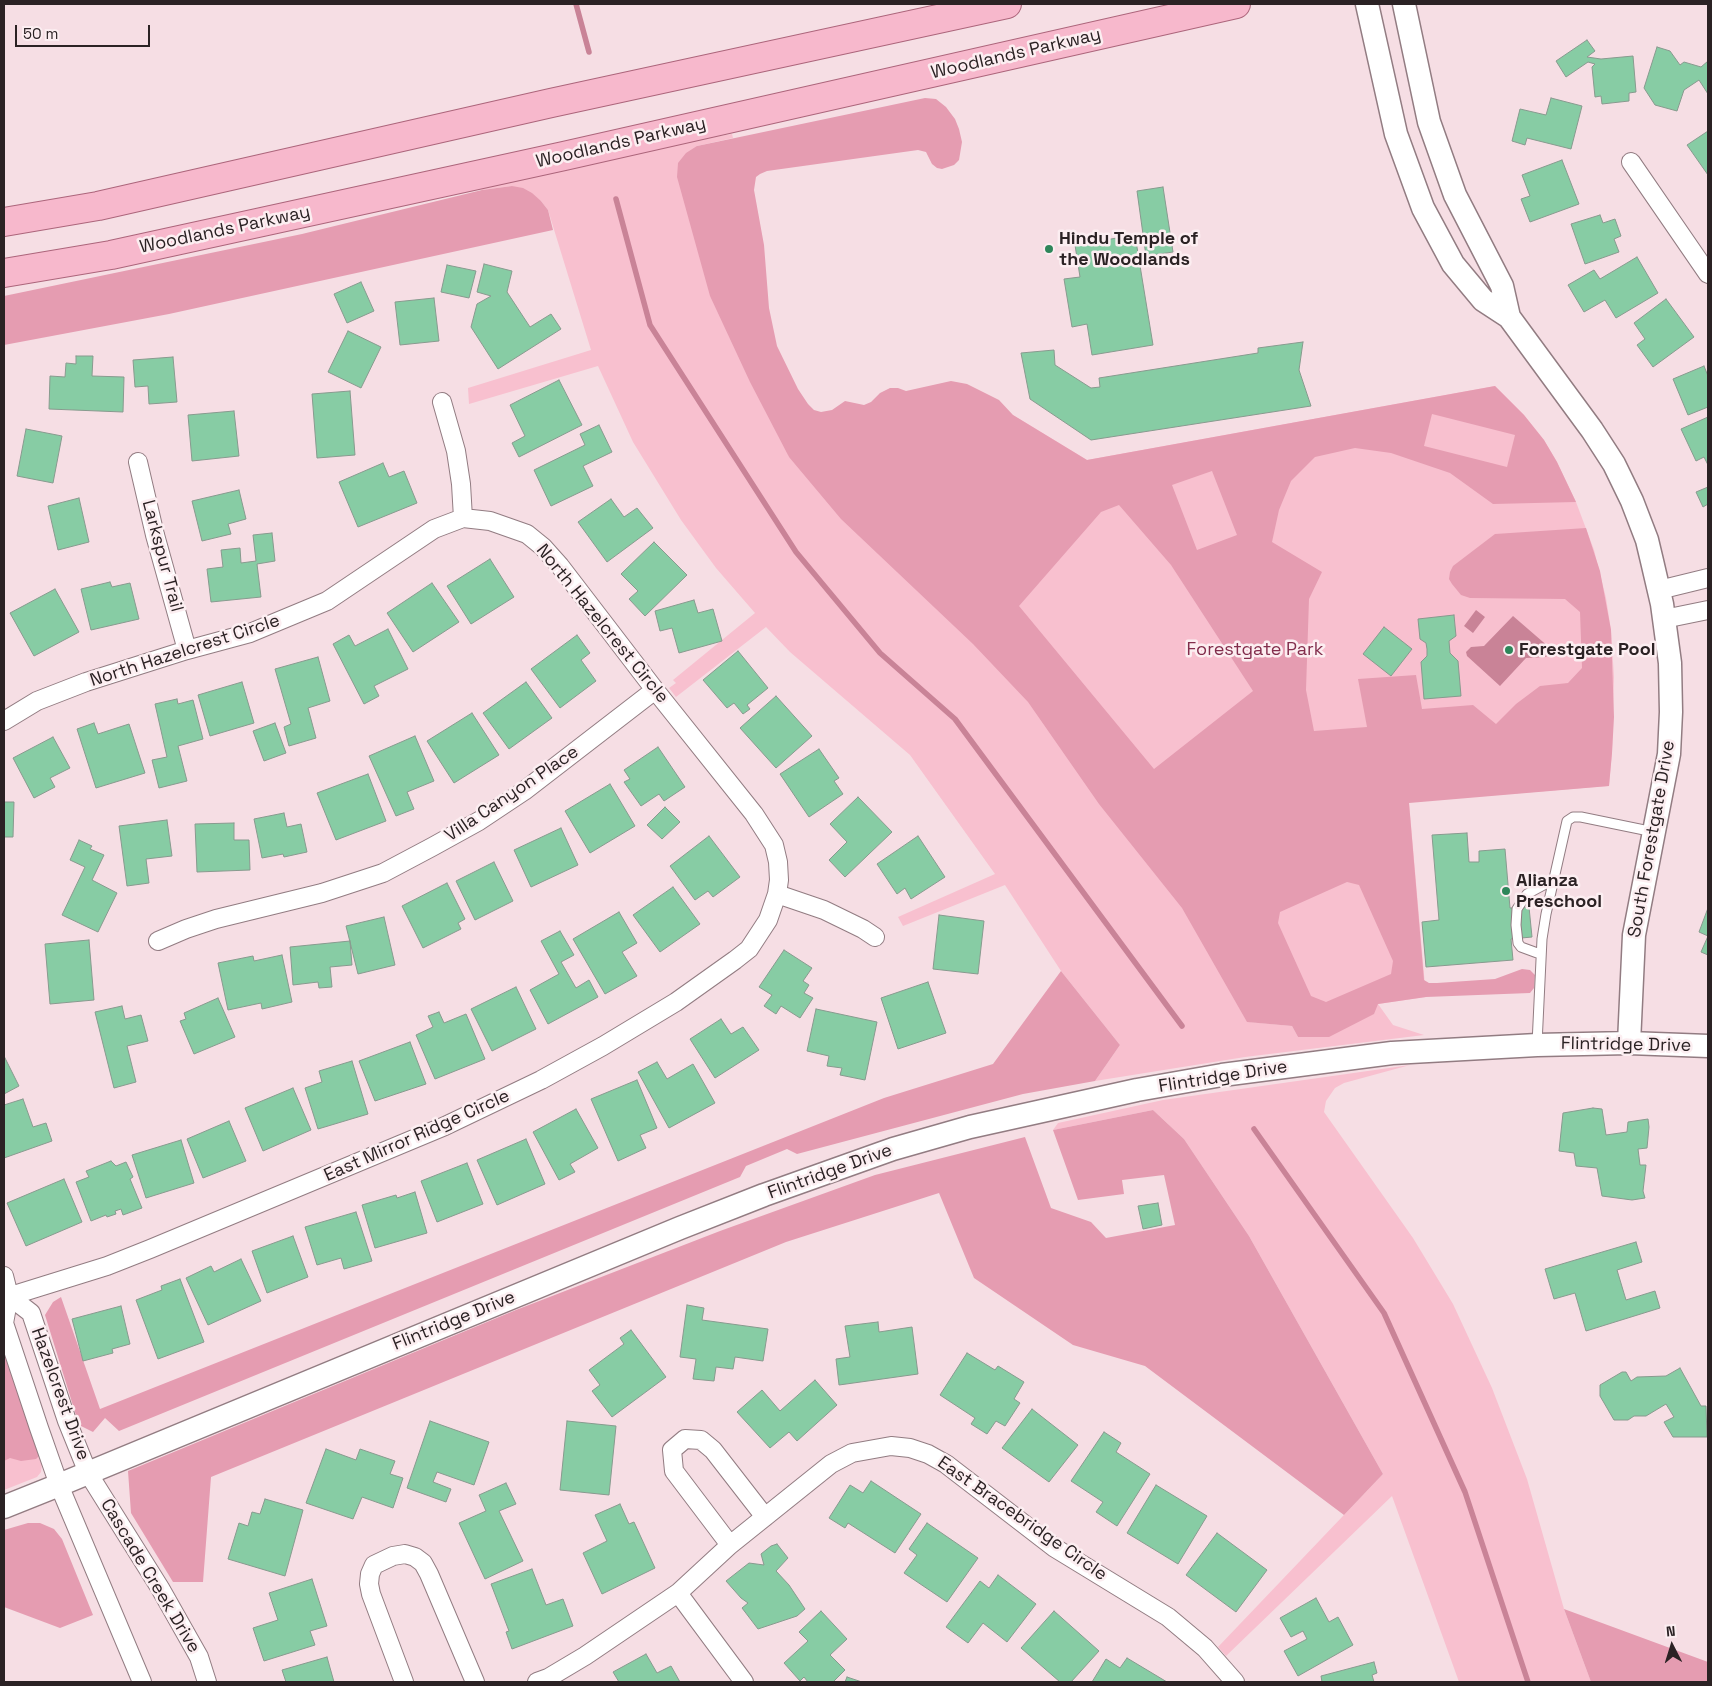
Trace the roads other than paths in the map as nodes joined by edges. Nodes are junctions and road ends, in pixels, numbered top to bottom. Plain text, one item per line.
1 (1007, 4) edge
2 (1236, 4) edge
3 (1367, 4) edge
4 (1404, 4) edge
5 (1632, 162) dead end
6 (4, 222) edge
7 (4, 274) edge
8 (1708, 274) edge
9 (1509, 317) junction
10 (442, 402) dead end
11 (138, 462) dead end
12 (463, 518) junction
13 (1708, 578) edge
14 (1659, 590) junction
15 (1708, 610) edge
16 (1664, 619) junction
17 (187, 650) junction
18 (655, 690) junction
19 (4, 721) edge
20 (1654, 832) junction
21 (1553, 880) junction
22 (777, 894) junction
23 (875, 937) dead end
24 (158, 941) dead end
25 (1540, 954) junction
26 (1629, 1043) junction
27 (1537, 1045) junction
28 (1708, 1046) edge
29 (4, 1276) edge
30 (6, 1297) edge
31 (88, 1473) junction
32 (59, 1485) junction
33 (4, 1506) edge
34 (765, 1517) junction
35 (730, 1545) junction
36 (678, 1593) junction
37 (142, 1682) edge
38 (206, 1682) edge
39 (404, 1682) edge
40 (475, 1682) edge
41 (537, 1682) edge
42 (744, 1682) edge
43 (1235, 1682) edge

1 - 6 main road
2 - 7 main road, Woodlands Parkway
3 - 9 street, South Forestgate Drive
4 - 9 street, South Forestgate Drive
5 - 8 street
9 - 14 street, South Forestgate Drive
10 - 12 street
11 - 17 street, Larkspur Trail
12 - 17 street, North Hazelcrest Circle
12 - 18 street, North Hazelcrest Circle
13 - 14 street
14 - 16 street, South Forestgate Drive
15 - 16 street
16 - 20 street, South Forestgate Drive
17 - 19 street, North Hazelcrest Circle
18 - 22 street, North Hazelcrest Circle
18 - 24 street, Villa Canyon Place
20 - 21 lane
20 - 26 street, South Forestgate Drive
21 - 25 lane
21 - 25 lane
22 - 23 street
22 - 30 street, East Mirror Ridge Circle
25 - 27 lane
26 - 27 street, Flintridge Drive
26 - 28 street, Flintridge Drive
27 - 31 street, Flintridge Drive
29 - 30 street, Hazelcrest Drive
30 - 31 street, Hazelcrest Drive
30 - 32 street, Hazelcrest Drive
31 - 32 street, Flintridge Drive
31 - 38 street, Cascade Creek Drive
32 - 33 street, Flintridge Drive
32 - 37 street, Cascade Creek Drive
34 - 35 street, East Bracebridge Circle
34 - 35 street
34 - 43 street, East Bracebridge Circle
35 - 36 street, East Bracebridge Circle
36 - 41 street, East Bracebridge Circle
36 - 42 street
39 - 40 street

